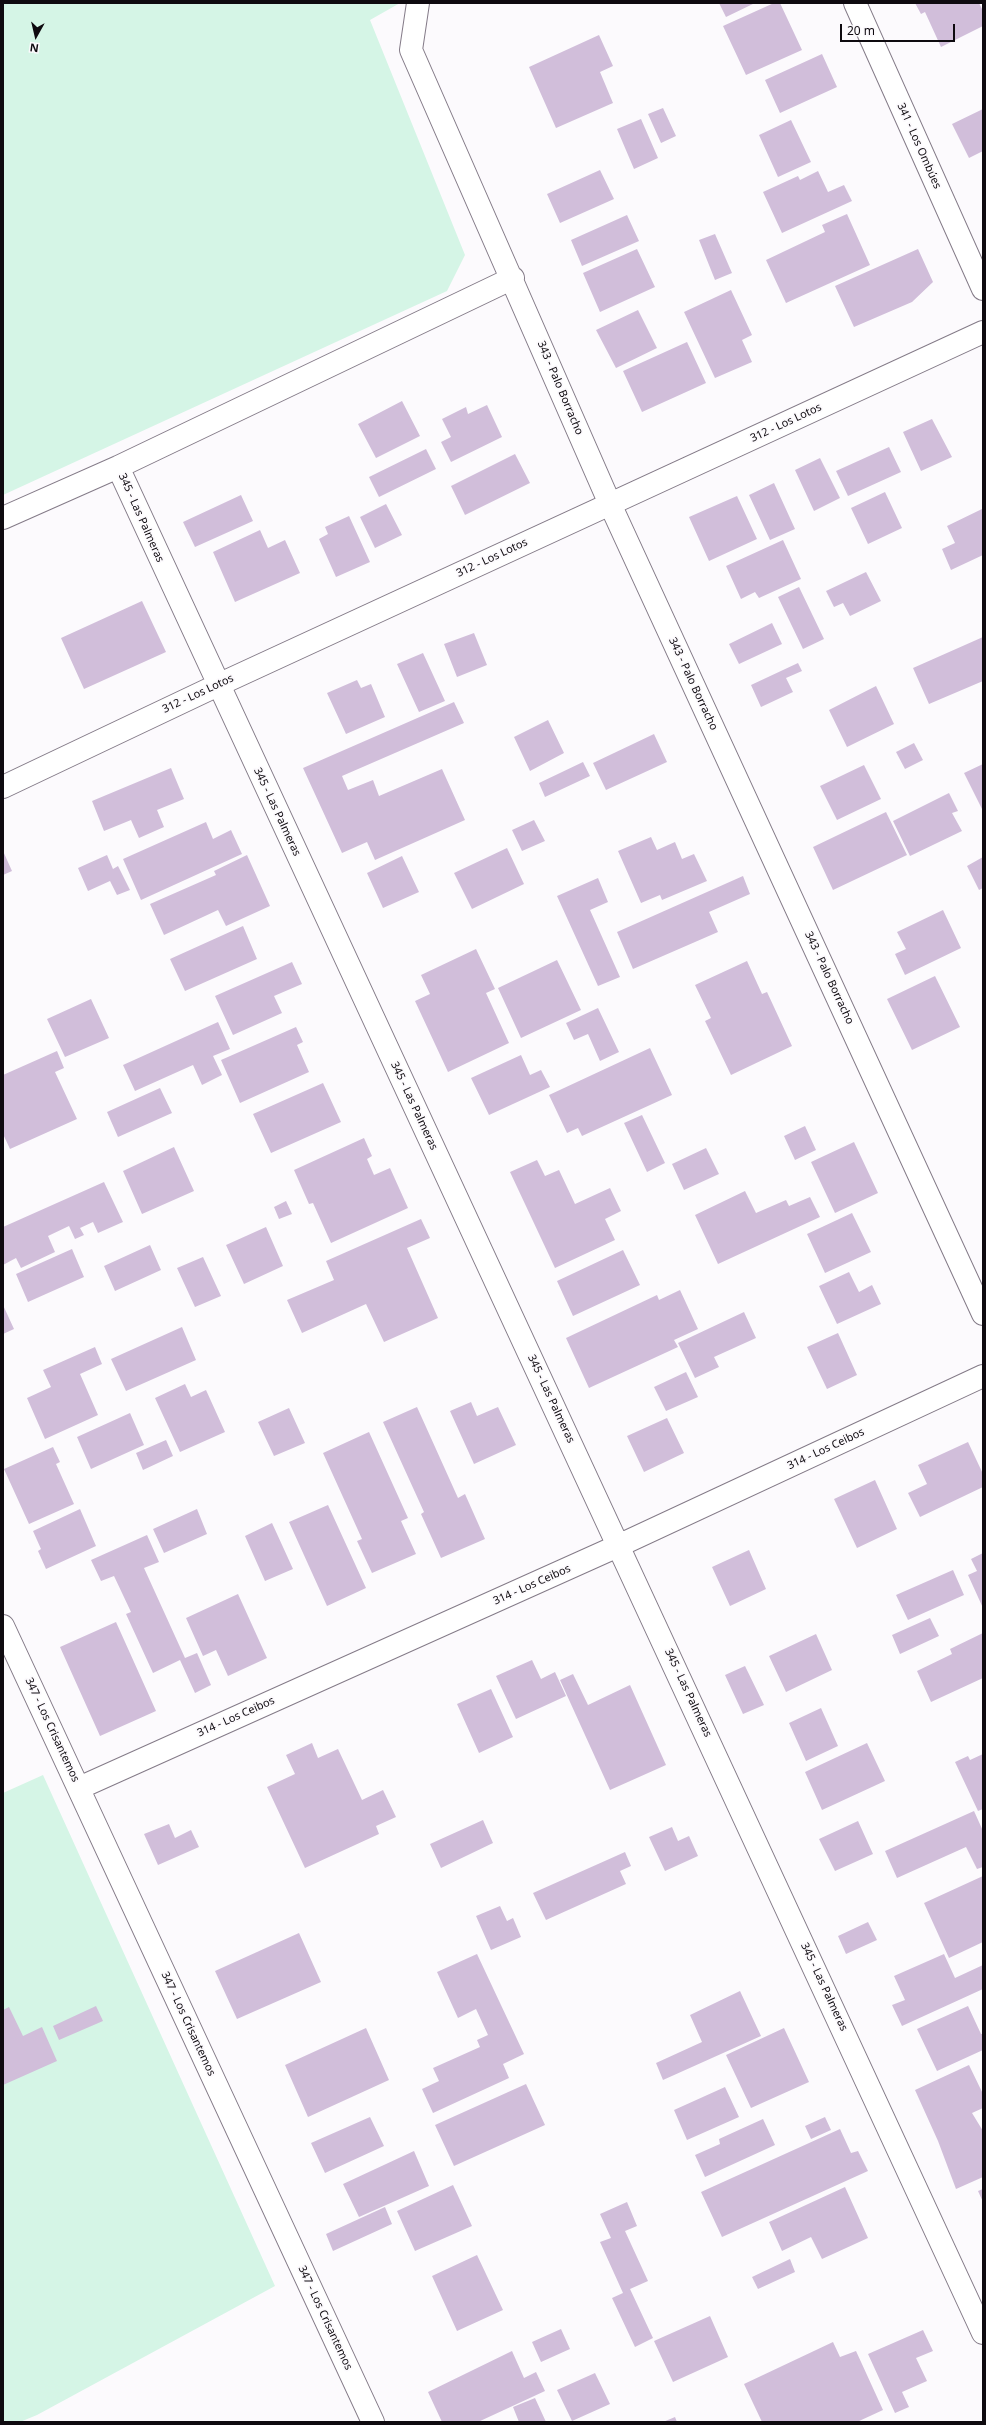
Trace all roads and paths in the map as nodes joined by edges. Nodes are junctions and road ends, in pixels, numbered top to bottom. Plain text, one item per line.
1 (418, 3) edge
2 (855, 3) edge
3 (512, 278) junction
4 (983, 289) edge
5 (983, 332) edge
6 (118, 467) junction
7 (610, 504) junction
8 (3, 518) edge
9 (218, 685) junction
10 (3, 787) edge
11 (983, 1314) edge
12 (983, 1376) edge
13 (620, 1546) junction
14 (3, 1626) edge
15 (78, 1788) junction
16 (983, 2333) edge
17 (373, 2422) edge

1 - 3 street, 343 - Palo Borracho
2 - 4 street, 341 - Los Ombúes
3 - 6 street
3 - 7 street, 343 - Palo Borracho
5 - 7 street, 312 - Los Lotos
6 - 8 street
6 - 9 street, 345 - Las Palmeras
7 - 9 street, 312 - Los Lotos
7 - 11 street, 343 - Palo Borracho
9 - 10 street, 312 - Los Lotos
9 - 13 street, 345 - Las Palmeras
12 - 13 street, 314 - Los Ceibos
13 - 15 street, 314 - Los Ceibos
13 - 16 street, 345 - Las Palmeras
14 - 15 street, 347 - Los Crisantemos
15 - 17 street, 347 - Los Crisantemos

